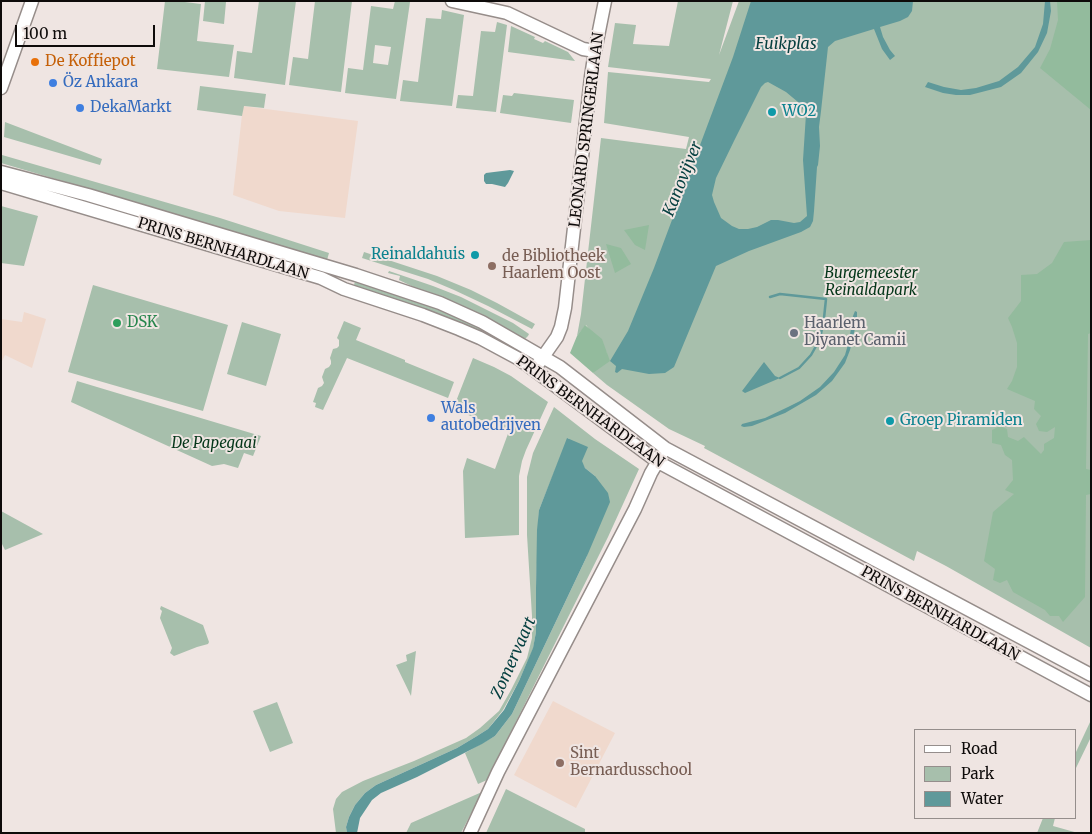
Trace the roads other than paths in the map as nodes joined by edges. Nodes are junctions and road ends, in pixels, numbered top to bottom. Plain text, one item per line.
1 (32, 1) edge
2 (452, 1) edge
3 (605, 1) edge
4 (595, 51) junction
5 (1, 88) edge
6 (1, 172) edge
7 (1, 183) edge
8 (543, 357) junction
9 (534, 370) junction
10 (665, 448) junction
11 (658, 462) junction
12 (1091, 675) edge
13 (1091, 695) edge
14 (470, 833) edge

1 - 5 main road
2 - 4 main road
3 - 4 main road, LEONARD SPRINGERLAAN
4 - 8 main road, LEONARD SPRINGERLAAN
6 - 8 main road, PRINS BERNHARDLAAN
7 - 9 main road, PRINS BERNHARDLAAN
8 - 9 main road, LEONARD SPRINGERLAAN
8 - 10 main road, PRINS BERNHARDLAAN
9 - 11 main road, PRINS BERNHARDLAAN
10 - 11 main road
10 - 12 main road, PRINS BERNHARDLAAN
11 - 13 main road, PRINS BERNHARDLAAN
11 - 14 main road

